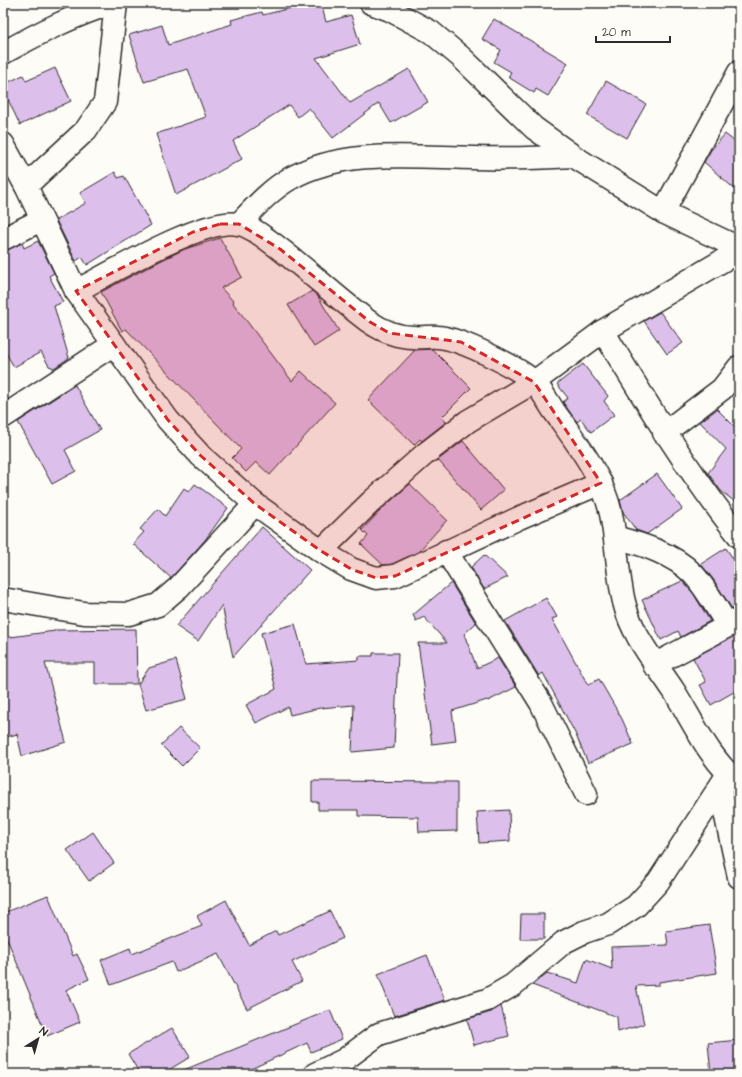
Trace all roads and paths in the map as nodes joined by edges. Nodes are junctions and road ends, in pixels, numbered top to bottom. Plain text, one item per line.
1 (113, 3) edge
2 (116, 3) edge
3 (372, 3) edge
4 (3, 53) edge
5 (739, 72) edge
6 (3, 144) edge
7 (573, 156) junction
8 (15, 177) edge
9 (663, 212) junction
10 (41, 220) junction
11 (239, 224) junction
12 (3, 239) edge
13 (739, 248) edge
14 (739, 251) edge
15 (76, 291) junction
16 (604, 331) junction
17 (114, 344) junction
18 (739, 367) edge
19 (534, 382) junction
20 (3, 417) edge
21 (664, 433) junction
22 (601, 483) junction
23 (255, 504) junction
24 (739, 536) edge
25 (615, 537) junction
26 (321, 551) junction
27 (446, 551) junction
28 (3, 599) edge
29 (733, 623) edge
30 (654, 665) junction
31 (729, 782) edge
32 (586, 794) dead end
33 (739, 877) edge
34 (315, 1074) edge

1 - 4 street
2 - 8 street
3 - 7 street
5 - 9 street
6 - 8 street
7 - 9 street
7 - 11 street
8 - 10 street
9 - 13 street
10 - 12 street
10 - 15 street
11 - 15 street
11 - 19 street
14 - 16 street
15 - 17 street
16 - 19 street
16 - 21 street
17 - 20 street
17 - 23 street
18 - 21 street
19 - 22 street
19 - 26 street
21 - 24 street
22 - 25 street
22 - 27 street
23 - 26 street
23 - 28 street
25 - 29 street
25 - 30 street
26 - 27 street
27 - 32 street
29 - 30 street
30 - 31 street
31 - 33 street
31 - 34 street

